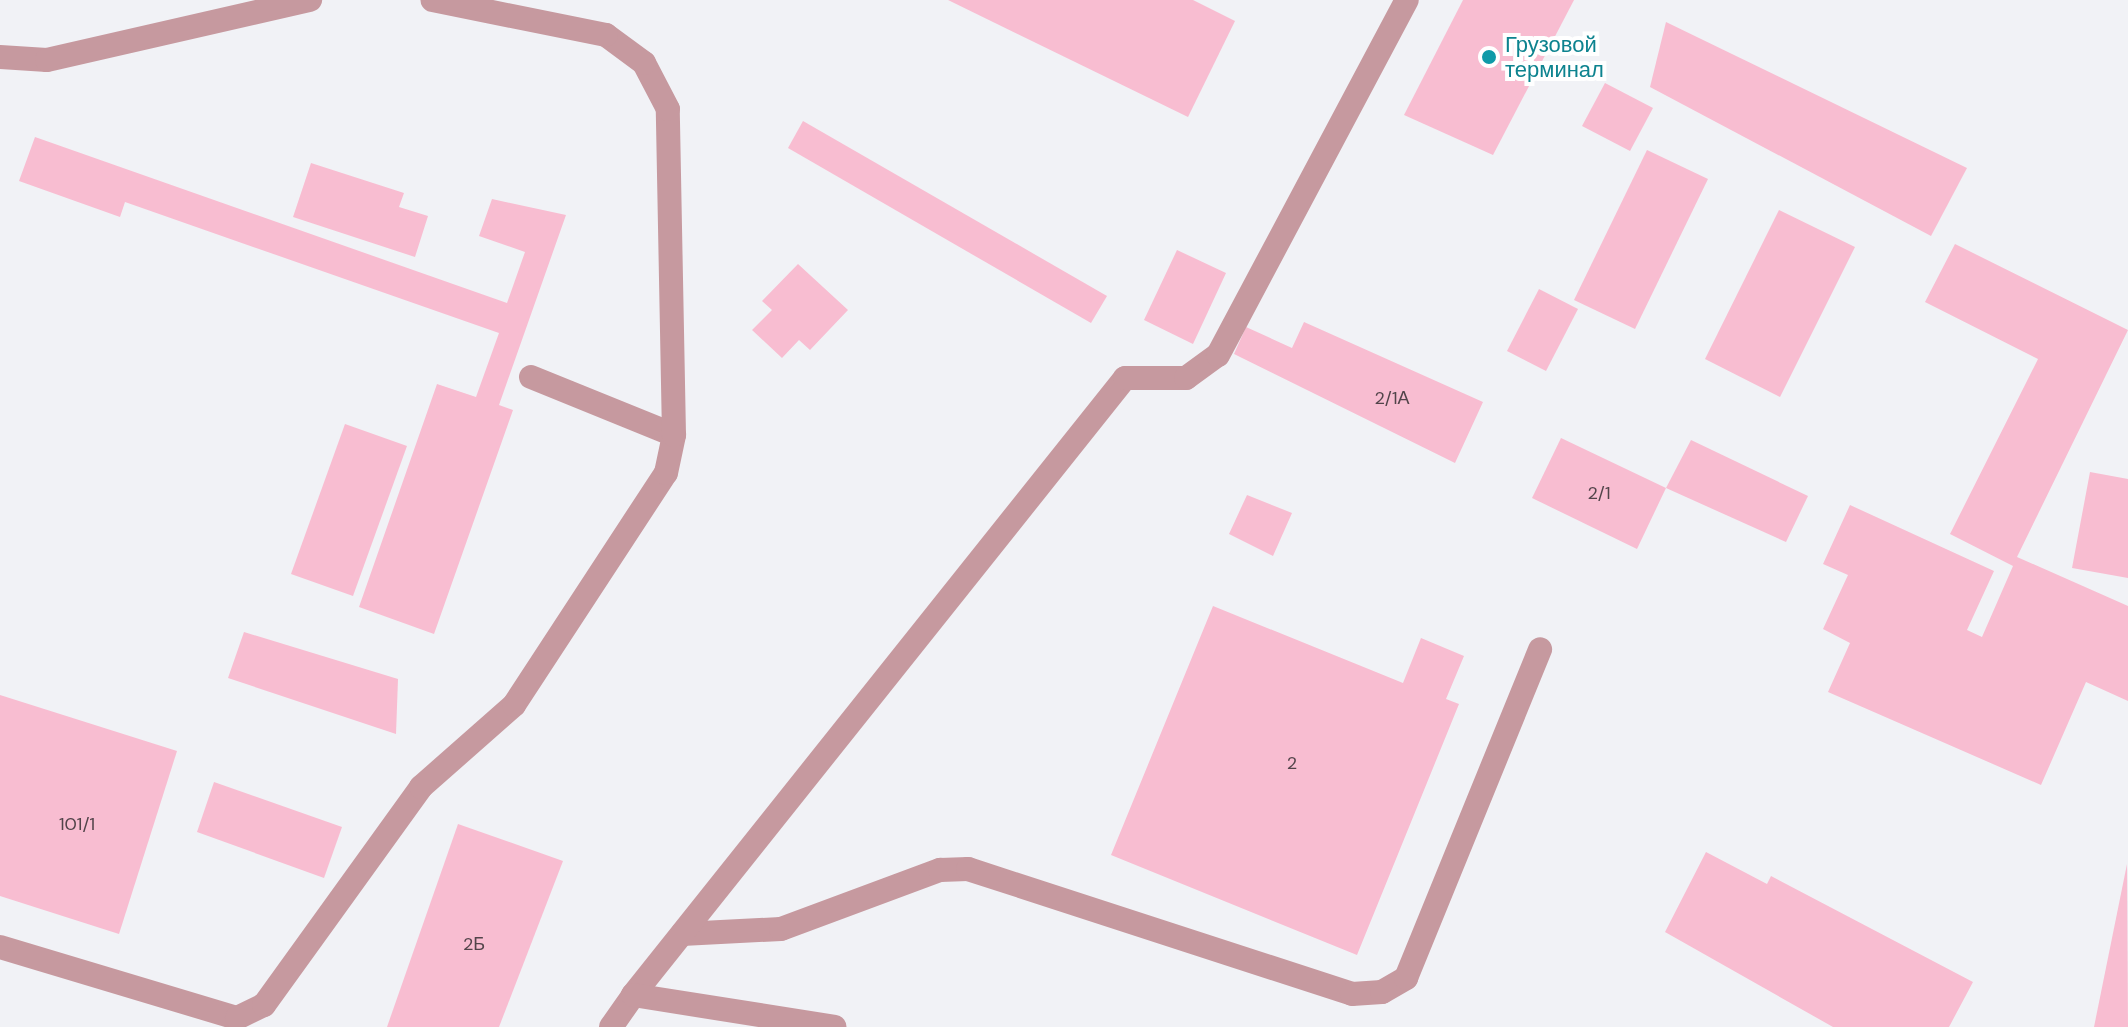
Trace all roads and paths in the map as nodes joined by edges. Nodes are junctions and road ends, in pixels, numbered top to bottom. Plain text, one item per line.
1 (310, 0) edge
2 (433, 0) edge
3 (1407, 0) edge
4 (0, 57) edge
5 (531, 377) dead end
6 (674, 435) junction
7 (1540, 649) dead end
8 (682, 934) junction
9 (0, 947) edge
10 (633, 995) junction
11 (611, 1027) edge
12 (834, 1027) edge

1 - 4 lane
2 - 6 lane
3 - 8 lane
5 - 6 lane
6 - 9 lane
7 - 8 lane
8 - 10 lane
10 - 11 lane
10 - 12 lane

